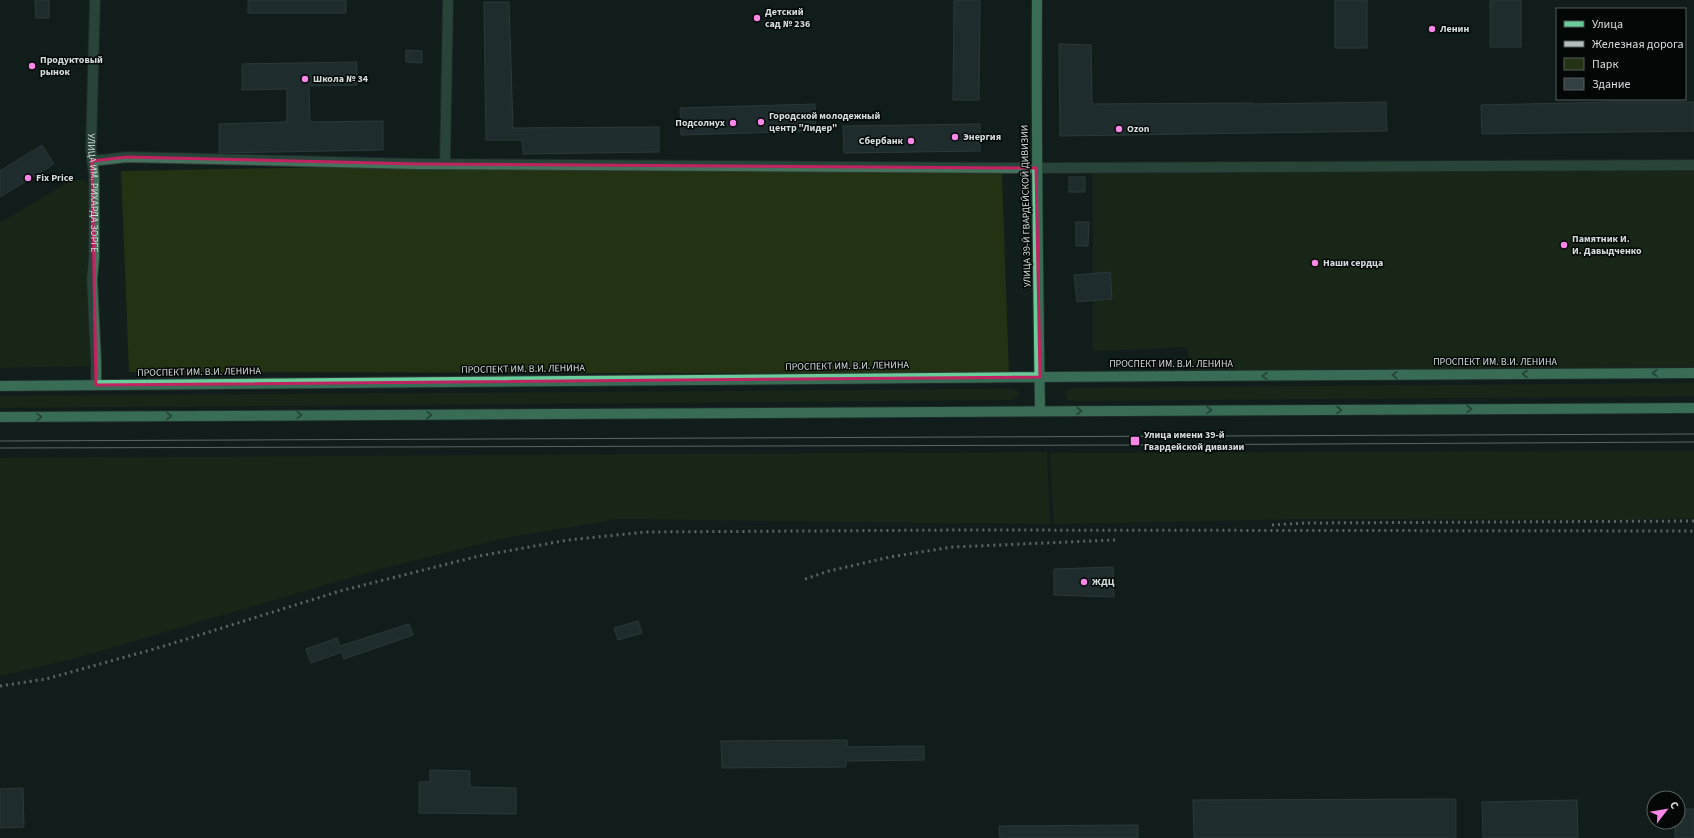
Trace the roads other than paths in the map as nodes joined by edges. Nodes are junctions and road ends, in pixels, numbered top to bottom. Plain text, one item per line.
1 (95, 0) edge
2 (448, 0) edge
3 (1037, 0) edge
4 (92, 161) junction
5 (445, 164) junction
6 (1694, 165) edge
7 (1036, 168) junction
8 (1694, 373) edge
9 (1040, 377) junction
10 (96, 385) junction
11 (0, 386) edge
12 (1694, 408) edge
13 (1040, 411) junction
14 (0, 417) edge

1 - 4 street, УЛИЦА ИМ. РИХАРДА ЗОРГЕ
2 - 5 street
3 - 7 main road, УЛИЦА 39-Й ГВАРДЕЙСКОЙ ДИВИЗИИ
4 - 5 street
4 - 10 street, УЛИЦА ИМ. РИХАРДА ЗОРГЕ
5 - 7 street
6 - 7 street
7 - 9 main road, УЛИЦА 39-Й ГВАРДЕЙСКОЙ ДИВИЗИИ
8 -> 9 main road, ПРОСПЕКТ ИМ. В.И. ЛЕНИНА
9 - 10 main road, ПРОСПЕКТ ИМ. В.И. ЛЕНИНА
9 - 13 main road, УЛИЦА 39-Й ГВАРДЕЙСКОЙ ДИВИЗИИ
10 - 11 main road, ПРОСПЕКТ ИМ. В.И. ЛЕНИНА
13 -> 12 main road
14 -> 13 main road

